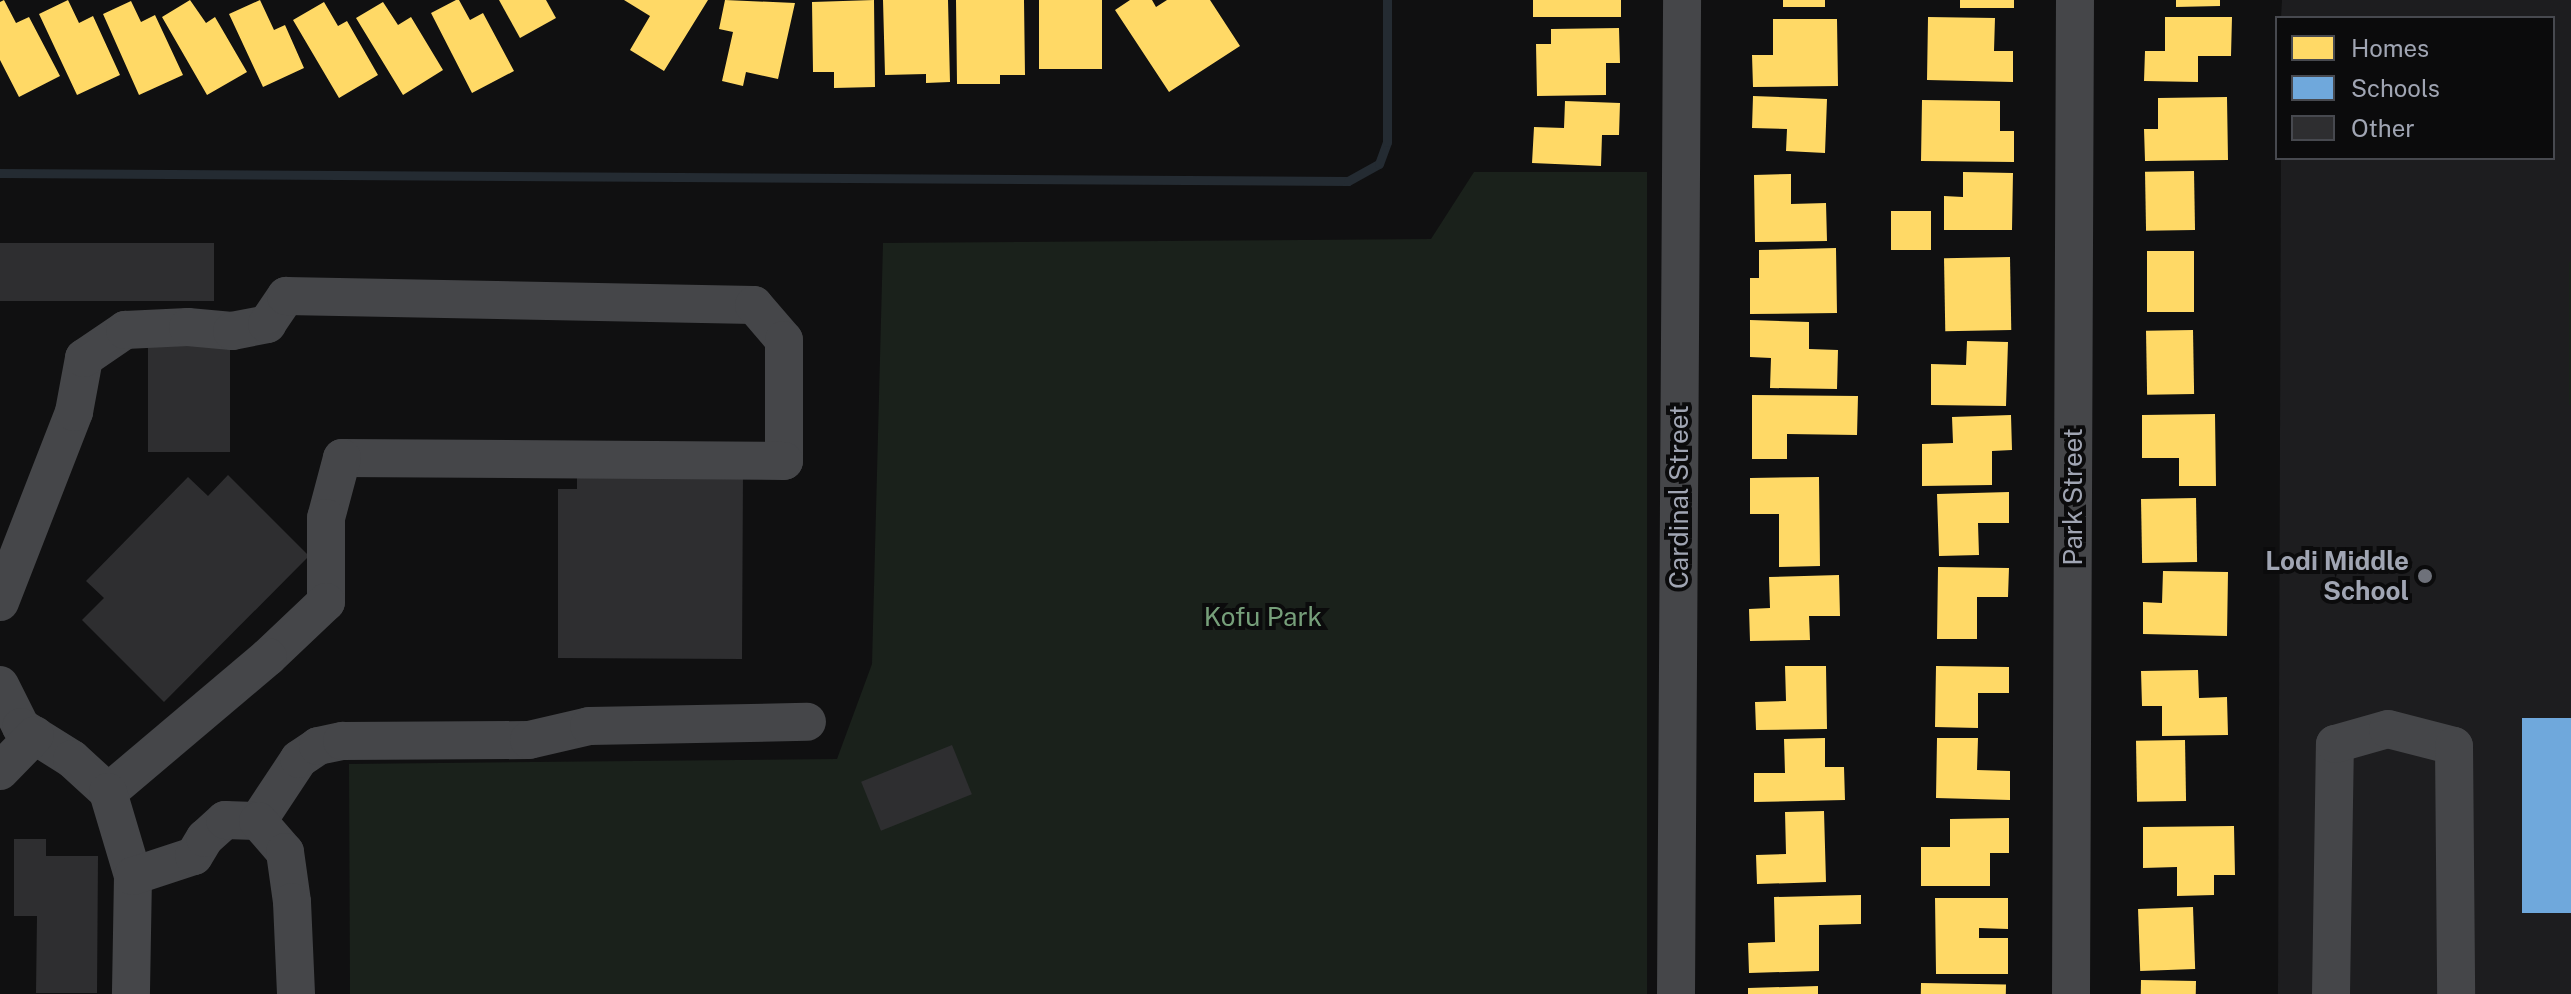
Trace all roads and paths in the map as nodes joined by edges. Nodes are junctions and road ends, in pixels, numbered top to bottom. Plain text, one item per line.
1 (1682, 0) edge
2 (2075, 0) edge
3 (0, 602) edge
4 (0, 685) edge
5 (807, 722) dead end
6 (35, 735) junction
7 (0, 771) edge
8 (108, 792) junction
9 (258, 821) junction
10 (133, 876) junction
11 (131, 994) edge
12 (296, 994) edge
13 (1676, 994) edge
14 (2071, 994) edge
15 (2331, 994) edge
16 (2456, 994) edge

1 - 13 street, Cardinal Street
2 - 14 street, Park Street
3 - 8 street
4 - 6 street
5 - 9 street
6 - 7 street
6 - 8 street
8 - 10 street
9 - 10 street
9 - 12 street
10 - 11 street
15 - 16 street

